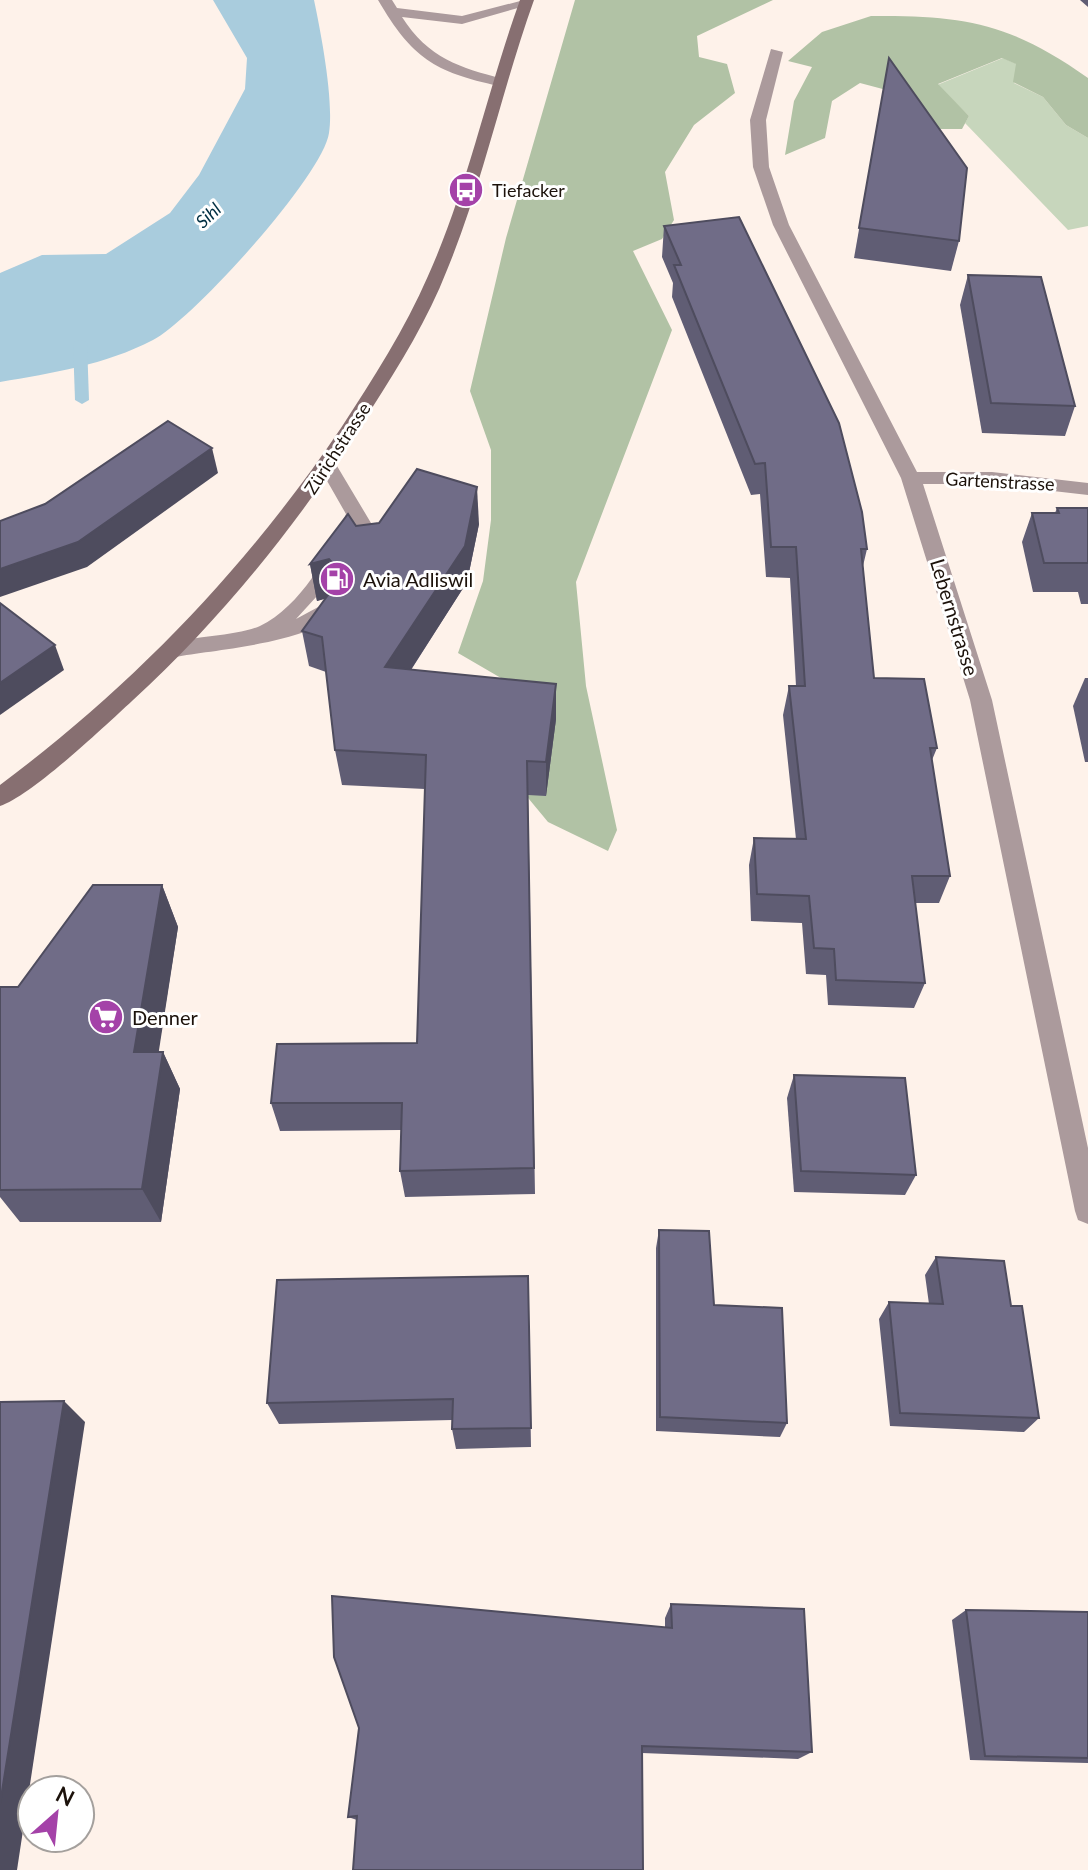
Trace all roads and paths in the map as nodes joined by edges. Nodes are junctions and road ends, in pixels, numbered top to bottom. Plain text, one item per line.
1 (526, 2) edge
2 (388, 6) edge
3 (776, 52) dead end
4 (499, 82) junction
5 (327, 465) junction
6 (911, 478) junction
7 (1088, 489) edge
8 (355, 516) junction
9 (370, 546) edge
10 (333, 605) edge
11 (269, 629) junction
12 (175, 649) junction
13 (0, 797) edge
14 (1085, 1176) edge
15 (1088, 1211) edge

1 - 2 street
1 - 4 main road, Zürichstrasse
2 - 4 street
3 - 6 street, Lebernstrasse
4 - 5 main road, Zürichstrasse
5 - 8 street
5 - 12 main road, Zürichstrasse
6 - 7 street, Gartenstrasse
6 - 14 street, Lebernstrasse
8 - 9 street
8 - 11 street
10 - 11 street
11 - 12 street
12 - 13 main road, Zürichstrasse
14 - 15 street, Lebernstrasse

